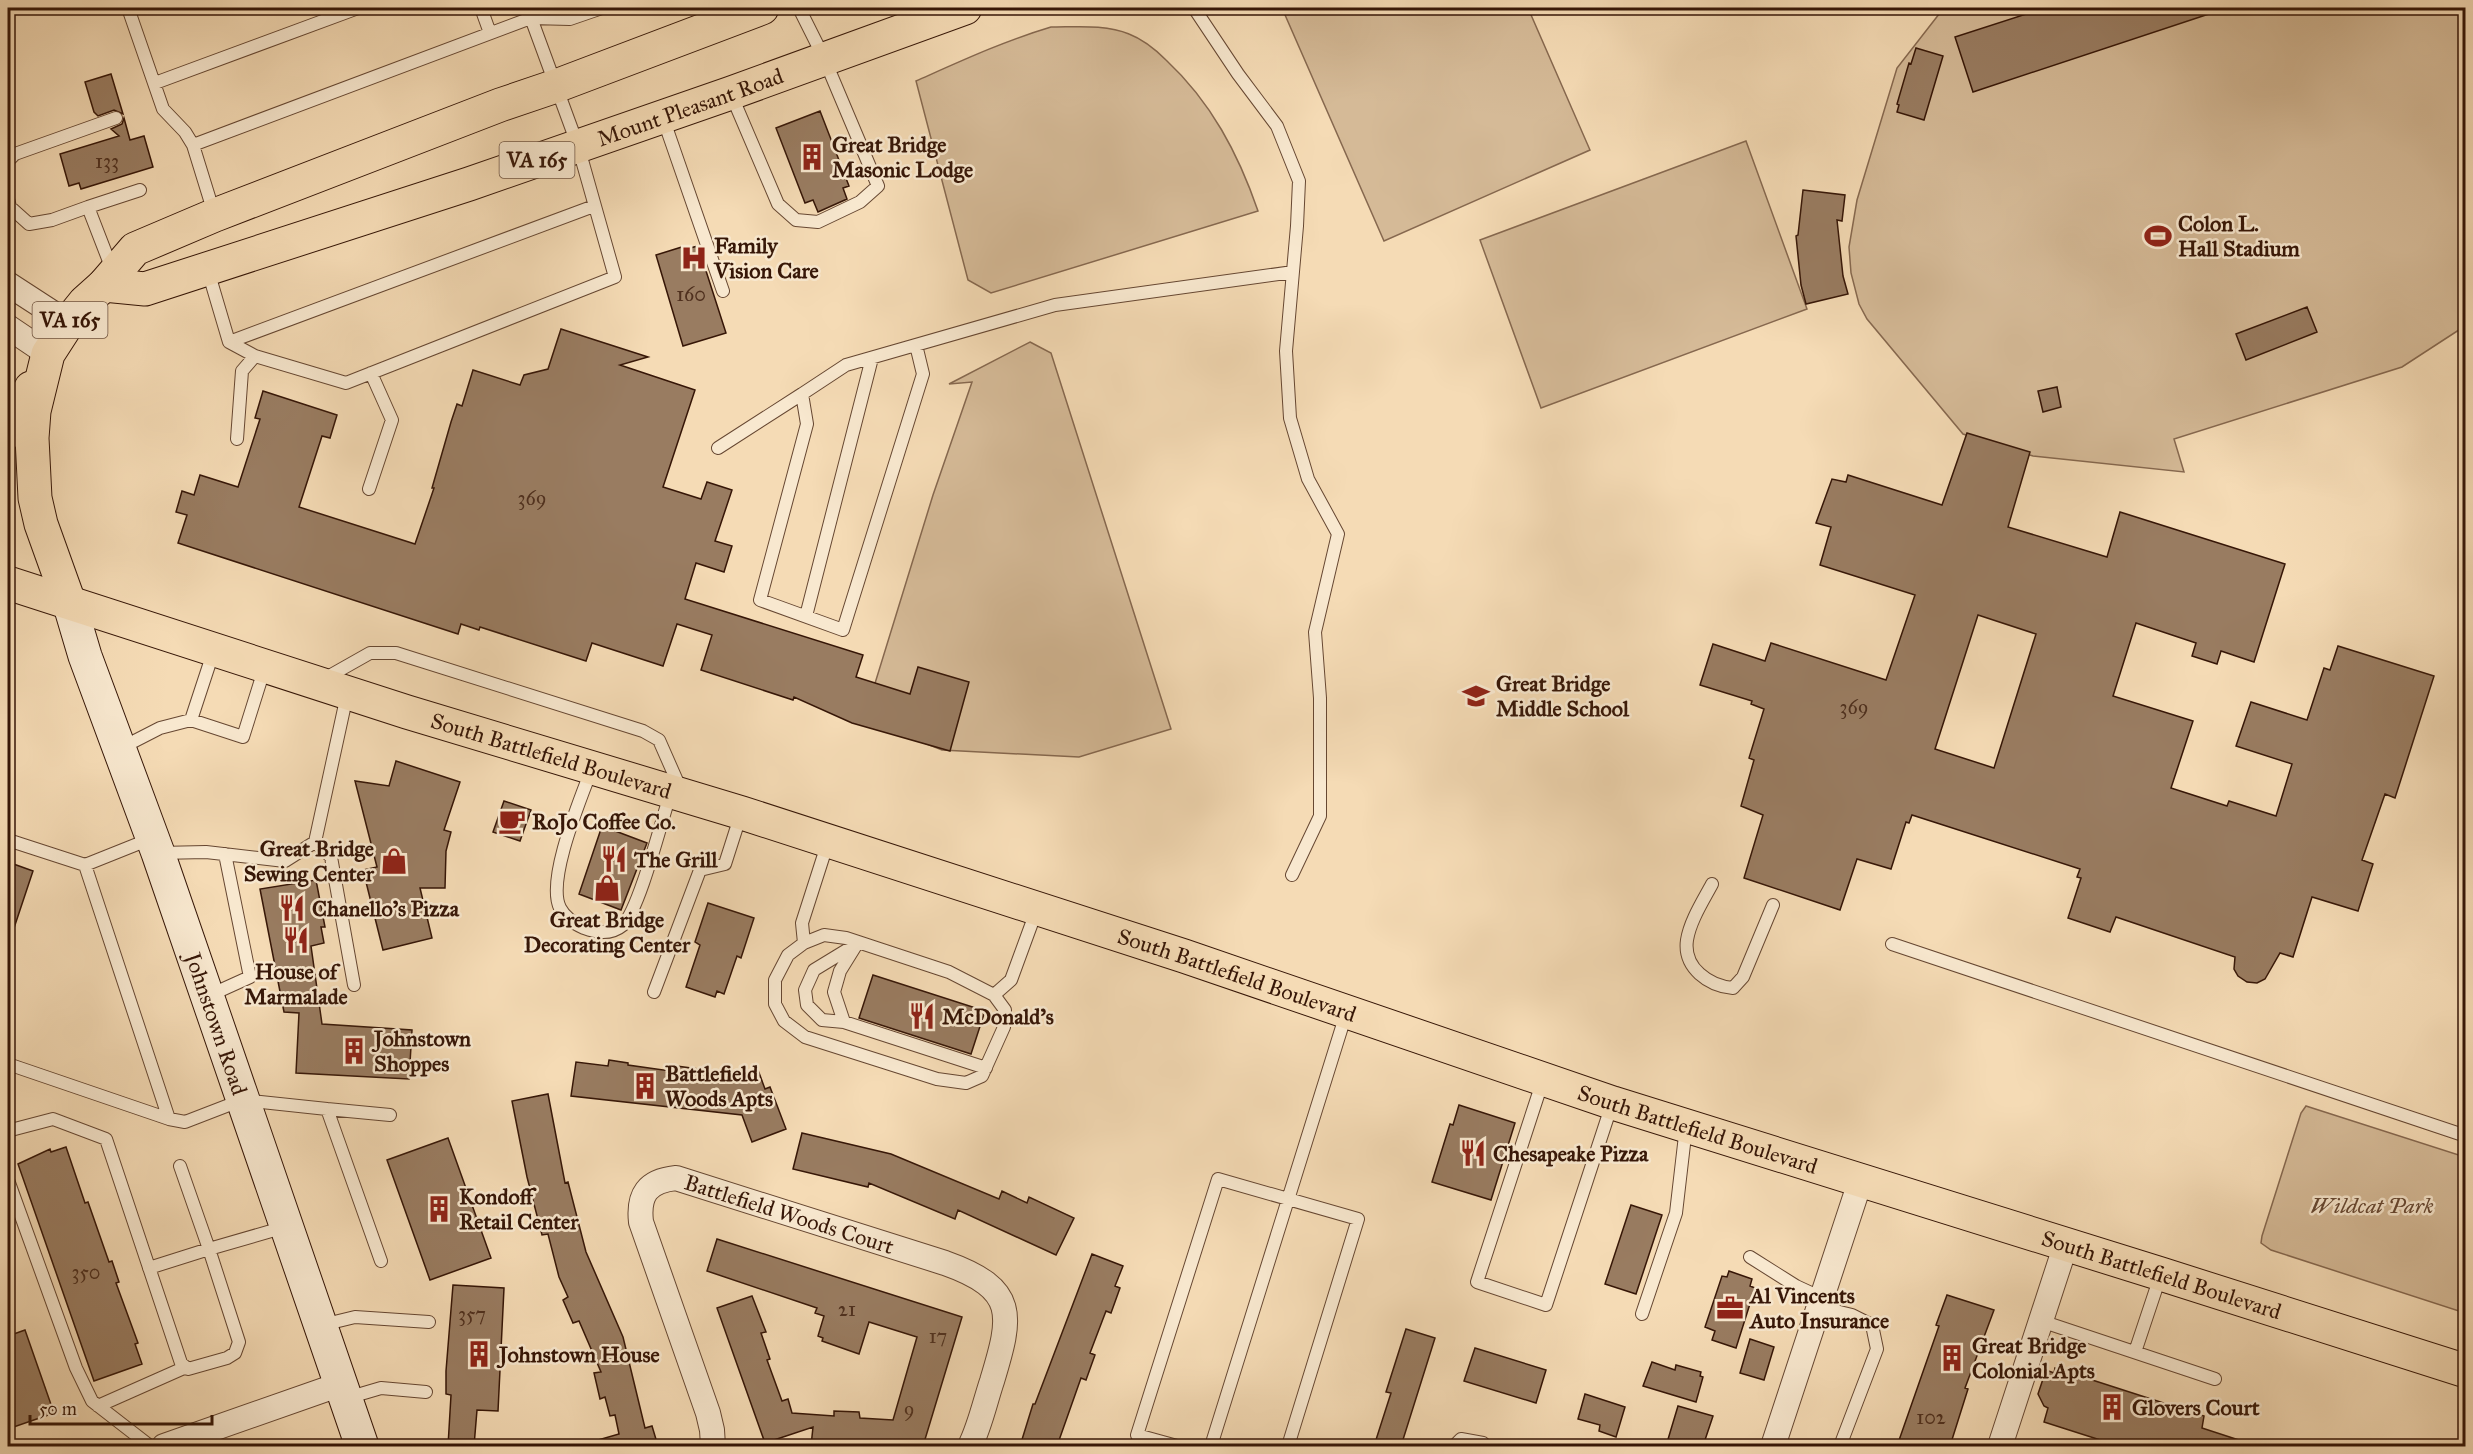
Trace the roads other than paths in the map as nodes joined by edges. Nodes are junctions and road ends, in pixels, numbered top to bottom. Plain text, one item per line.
1 (128, 8) edge
2 (358, 8) edge
3 (481, 8) edge
4 (602, 8) edge
5 (762, 8) edge
6 (799, 8) edge
7 (964, 8) edge
8 (1194, 8) edge
9 (529, 13) edge
10 (490, 33) junction
11 (824, 58) junction
12 (155, 83) junction
13 (556, 87) junction
14 (731, 93) junction
15 (500, 105) junction
16 (662, 117) junction
17 (116, 118) dead end
18 (193, 145) junction
19 (578, 146) junction
20 (8, 161) edge
21 (140, 190) dead end
22 (8, 200) edge
23 (594, 206) junction
24 (88, 207) junction
25 (215, 215) junction
26 (207, 267) junction
27 (1293, 272) junction
28 (109, 279) junction
29 (8, 284) edge
30 (723, 291) dead end
31 (68, 323) junction
32 (8, 327) edge
33 (229, 342) junction
34 (916, 345) junction
35 (255, 356) junction
36 (46, 358) junction
37 (872, 358) junction
38 (371, 373) junction
39 (802, 394) junction
40 (8, 432) edge
41 (237, 439) dead end
42 (718, 448) dead end
43 (369, 489) dead end
44 (8, 583) edge
45 (69, 602) junction
46 (806, 616) junction
47 (214, 650) junction
48 (265, 667) junction
49 (332, 688) junction
50 (191, 720) junction
51 (120, 748) junction
52 (592, 767) junction
53 (677, 793) junction
54 (742, 813) junction
55 (8, 840) edge
56 (829, 841) junction
57 (315, 842) junction
58 (155, 846) junction
59 (225, 854) junction
60 (85, 865) junction
61 (1292, 875) dead end
62 (1712, 884) dead end
63 (1773, 905) dead end
64 (1037, 909) junction
65 (858, 942) junction
66 (804, 943) junction
67 (1892, 944) dead end
68 (354, 984) dead end
69 (654, 992) dead end
70 (994, 995) junction
71 (207, 997) junction
72 (1347, 1012) junction
73 (844, 1022) junction
74 (8, 1064) edge
75 (986, 1068) junction
76 (1543, 1080) junction
77 (242, 1100) junction
78 (1612, 1103) junction
79 (327, 1109) junction
80 (390, 1115) dead end
81 (170, 1119) junction
82 (1686, 1126) junction
83 (8, 1135) edge
84 (2466, 1136) edge
85 (180, 1166) dead end
86 (8, 1180) edge
87 (1860, 1182) junction
88 (1288, 1199) junction
89 (286, 1227) junction
90 (2066, 1244) junction
91 (209, 1249) junction
92 (1750, 1257) dead end
93 (381, 1261) dead end
94 (149, 1268) junction
95 (2161, 1274) junction
96 (1821, 1303) junction
97 (1642, 1314) dead end
98 (2041, 1321) junction
99 (429, 1322) dead end
100 (321, 1326) junction
101 (2135, 1352) junction
102 (186, 1367) junction
103 (2466, 1371) edge
104 (2216, 1379) dead end
105 (344, 1391) junction
106 (426, 1392) dead end
107 (98, 1406) junction
108 (150, 1446) edge
109 (164, 1446) edge
110 (362, 1446) edge
111 (713, 1446) edge
112 (970, 1446) edge
113 (1177, 1446) edge
114 (1211, 1446) edge
115 (1288, 1446) edge
116 (1454, 1446) edge
117 (1486, 1446) edge
118 (1773, 1446) edge
119 (1840, 1446) edge
120 (2000, 1446) edge

1 - 12 lane
2 - 12 lane
3 - 10 lane
4 - 9 lane
5 - 13 main road, VA 165
6 - 11 lane
7 - 11 main road, Mount Pleasant Road / VA 165
8 - 27 lane
9 - 10 lane
9 - 13 lane
10 - 18 lane
11 - 14 main road, Mount Pleasant Road / VA 165
11 - 14 lane
12 - 18 lane
13 - 15 main road, VA 165
13 - 19 lane
14 - 16 main road, Mount Pleasant Road / VA 165
15 - 25 main road, VA 165
15 - 26 main road
16 - 19 main road, Mount Pleasant Road / VA 165
16 - 30 lane
17 - 20 lane
18 - 25 lane
19 - 23 lane
19 - 26 main road, Mount Pleasant Road / VA 165
21 - 24 lane
22 - 24 lane
23 - 33 lane
23 - 38 lane
24 - 28 lane
25 - 28 main road, VA 165
26 - 28 main road, Mount Pleasant Road / VA 165
26 - 33 lane
27 - 34 lane
27 - 61 lane
28 - 31 main road, VA 165
29 - 31 street
31 - 36 main road, VA 165
32 - 36 street
33 - 35 lane
34 - 37 lane
34 - 46 lane
35 - 38 lane
35 - 41 lane
36 - 40 main road, VA 165
36 - 45 main road, VA 165
37 - 39 lane
37 - 46 lane
38 - 43 lane
39 - 42 lane
39 - 46 lane
44 - 45 main road, South Battlefield Boulevard
45 - 47 main road, South Battlefield Boulevard
45 - 51 main road, Johnstown Road
47 - 48 main road, South Battlefield Boulevard
47 - 50 lane
48 - 49 main road, South Battlefield Boulevard
48 - 50 lane
49 - 52 main road, South Battlefield Boulevard
49 - 53 lane
49 - 57 lane
50 - 51 lane
51 - 58 main road, Johnstown Road
52 - 53 main road, South Battlefield Boulevard
52 - 53 lane
53 - 54 main road, South Battlefield Boulevard
54 - 56 main road, South Battlefield Boulevard
54 - 69 lane
55 - 60 lane
56 - 64 main road, South Battlefield Boulevard
56 - 66 lane
57 - 59 lane
57 - 68 lane
58 - 59 lane
58 - 60 lane
58 - 71 main road, Johnstown Road
59 - 71 lane
60 - 81 lane
62 - 63 lane
64 - 70 lane
64 - 72 main road, South Battlefield Boulevard
65 - 66 lane
65 - 70 lane
65 - 73 lane
65 - 73 lane
66 - 75 lane
67 - 84 lane
70 - 75 lane
71 - 77 main road, Johnstown Road
72 - 76 main road, South Battlefield Boulevard
72 - 88 lane
73 - 75 lane
74 - 81 lane
76 - 78 main road, South Battlefield Boulevard
76 - 78 lane
77 - 79 lane
77 - 81 lane
77 - 89 main road, Johnstown Road
78 - 82 main road, South Battlefield Boulevard
79 - 80 lane
79 - 93 lane
82 - 87 main road, South Battlefield Boulevard
82 - 97 lane
83 - 94 lane
85 - 91 lane
86 - 107 lane
87 - 90 main road, South Battlefield Boulevard
87 - 96 street
88 - 113 lane
88 - 114 lane
88 - 115 lane
89 - 91 lane
89 - 100 main road, Johnstown Road
90 - 95 main road, South Battlefield Boulevard
90 - 98 street
91 - 94 lane
91 - 102 lane
92 - 96 lane
94 - 102 lane
95 - 101 lane
95 - 103 main road, South Battlefield Boulevard
96 - 118 street
96 - 119 lane
98 - 101 lane
98 - 120 street
99 - 100 lane
100 - 105 main road, Johnstown Road
101 - 104 lane
102 - 107 lane
105 - 106 lane
105 - 109 street
105 - 110 main road, Johnstown Road
107 - 108 lane
111 - 112 street, Battlefield Woods Court
116 - 117 lane

